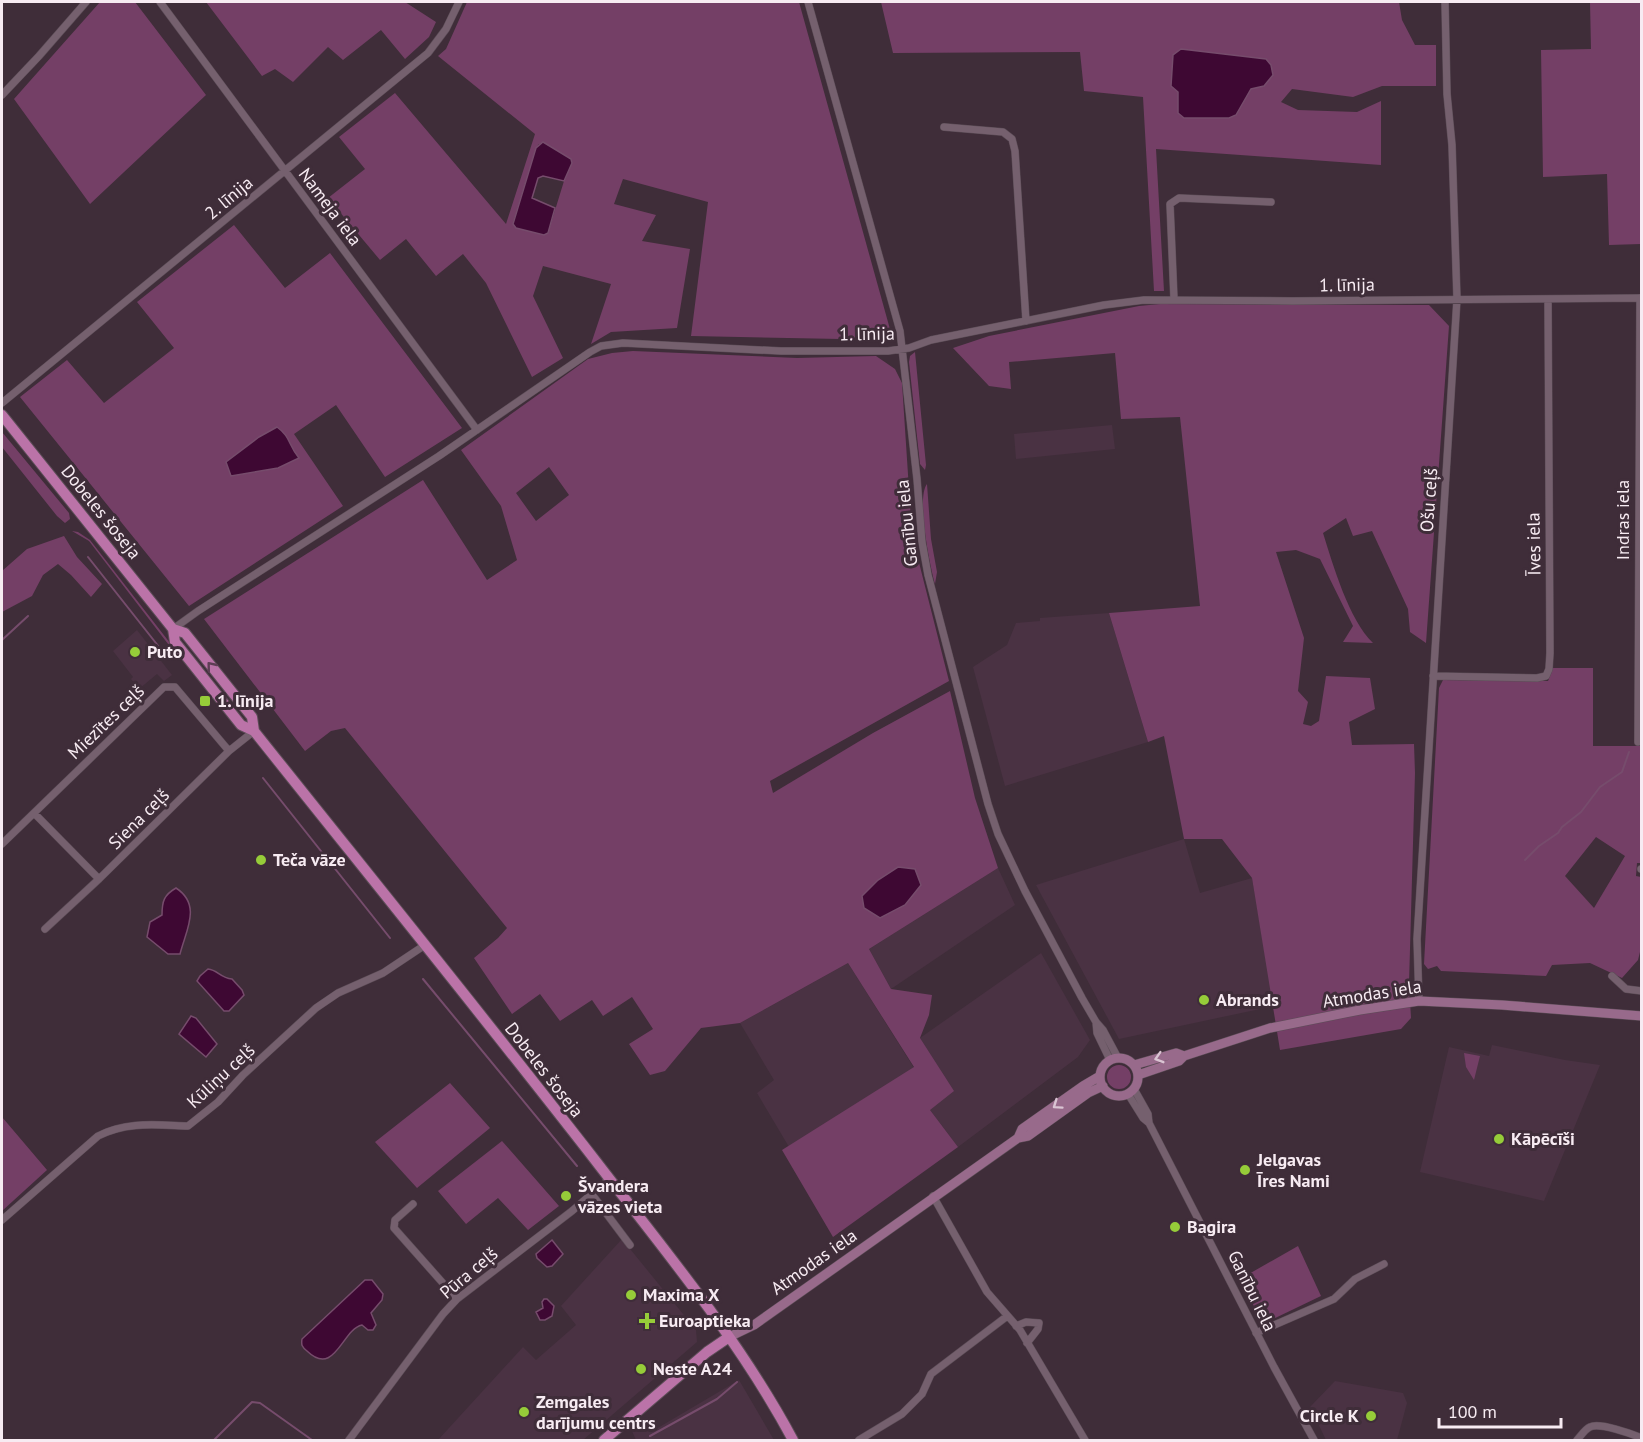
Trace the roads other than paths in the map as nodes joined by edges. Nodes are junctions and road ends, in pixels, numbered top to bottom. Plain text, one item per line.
1 (86, 2) edge
2 (160, 2) edge
3 (459, 2) edge
4 (808, 2) edge
5 (1444, 2) edge
6 (2, 95) edge
7 (944, 127) dead end
8 (284, 171) junction
9 (1271, 202) dead end
10 (1641, 298) edge
11 (1174, 299) junction
12 (1456, 299) junction
13 (1548, 299) junction
14 (1026, 321) junction
15 (903, 349) junction
16 (2, 403) edge
17 (2, 415) edge
18 (477, 430) junction
19 (173, 629) junction
20 (1433, 676) junction
21 (254, 731) junction
22 (1638, 742) dead end
23 (229, 751) junction
24 (34, 813) junction
25 (2, 844) edge
26 (99, 879) junction
27 (45, 929) dead end
28 (425, 945) junction
29 (1612, 976) dead end
30 (1641, 991) edge
31 (1419, 1000) junction
32 (1641, 1016) edge
33 (1114, 1059) junction
34 (1136, 1070) junction
35 (1101, 1081) junction
36 (1131, 1091) junction
37 (609, 1179) junction
38 (591, 1193) junction
39 (933, 1196) junction
40 (413, 1204) dead end
41 (2, 1220) edge
42 (630, 1245) dead end
43 (1384, 1264) dead end
44 (457, 1299) junction
45 (1006, 1317) junction
46 (1016, 1326) junction
47 (1256, 1333) junction
48 (729, 1337) junction
49 (1028, 1343) junction
50 (1641, 1438) edge
51 (349, 1440) edge
52 (604, 1440) edge
53 (793, 1440) edge
54 (859, 1440) edge
55 (1084, 1440) edge
56 (1314, 1440) edge
57 (1576, 1440) edge

1 - 6 street
2 - 8 street, Nameja iela
3 - 8 street, 2. līnija
4 - 15 street, Ganību iela
5 - 12 street, Ošu ceļš
7 - 14 street
8 - 16 street, 2. līnija
8 - 18 street, Nameja iela
9 - 11 street
10 - 13 street, 1. līnija
10 - 22 street, Indras iela
11 - 12 street, 1. līnija
11 - 14 street, 1. līnija
12 - 13 street, 1. līnija
12 - 20 street, Ošu ceļš
13 - 20 street, Īves iela
14 - 15 street, 1. līnija
15 - 18 street, 1. līnija
15 - 33 street, Ganību iela
17 - 19 main road, Dobeles šoseja
18 - 19 street, 1. līnija
19 - 21 main road, Dobeles šoseja
20 - 31 street, Ošu ceļš
21 - 23 street, Siena ceļš
21 - 28 main road, Dobeles šoseja
23 - 24 street, Miezītes ceļš
23 - 26 street, Siena ceļš
24 - 25 street, Miezītes ceļš
24 - 26 street
26 - 27 street, Siena ceļš
28 - 37 main road, Dobeles šoseja
28 - 41 street, Kūliņu ceļš
29 - 30 street
31 - 32 main road, Atmodas iela
31 - 34 main road, Atmodas iela
33 - 34 main road
33 - 35 main road
34 - 36 main road
35 - 36 main road
35 - 39 main road, Atmodas iela
36 - 47 street, Ganību iela
37 - 38 street, Pūra ceļš
37 - 48 main road, Dobeles šoseja
38 - 42 street
38 - 44 street, Pūra ceļš
39 - 45 street
39 - 48 main road, Atmodas iela
40 - 44 street
43 - 47 street
44 - 51 street, Pūra ceļš
45 - 46 street
45 - 54 street
46 - 49 street
46 - 49 street
47 - 56 street, Ganību iela
48 - 52 main road, Atmodas iela
48 - 53 main road, Dobeles šoseja
49 - 55 street
50 - 57 street

